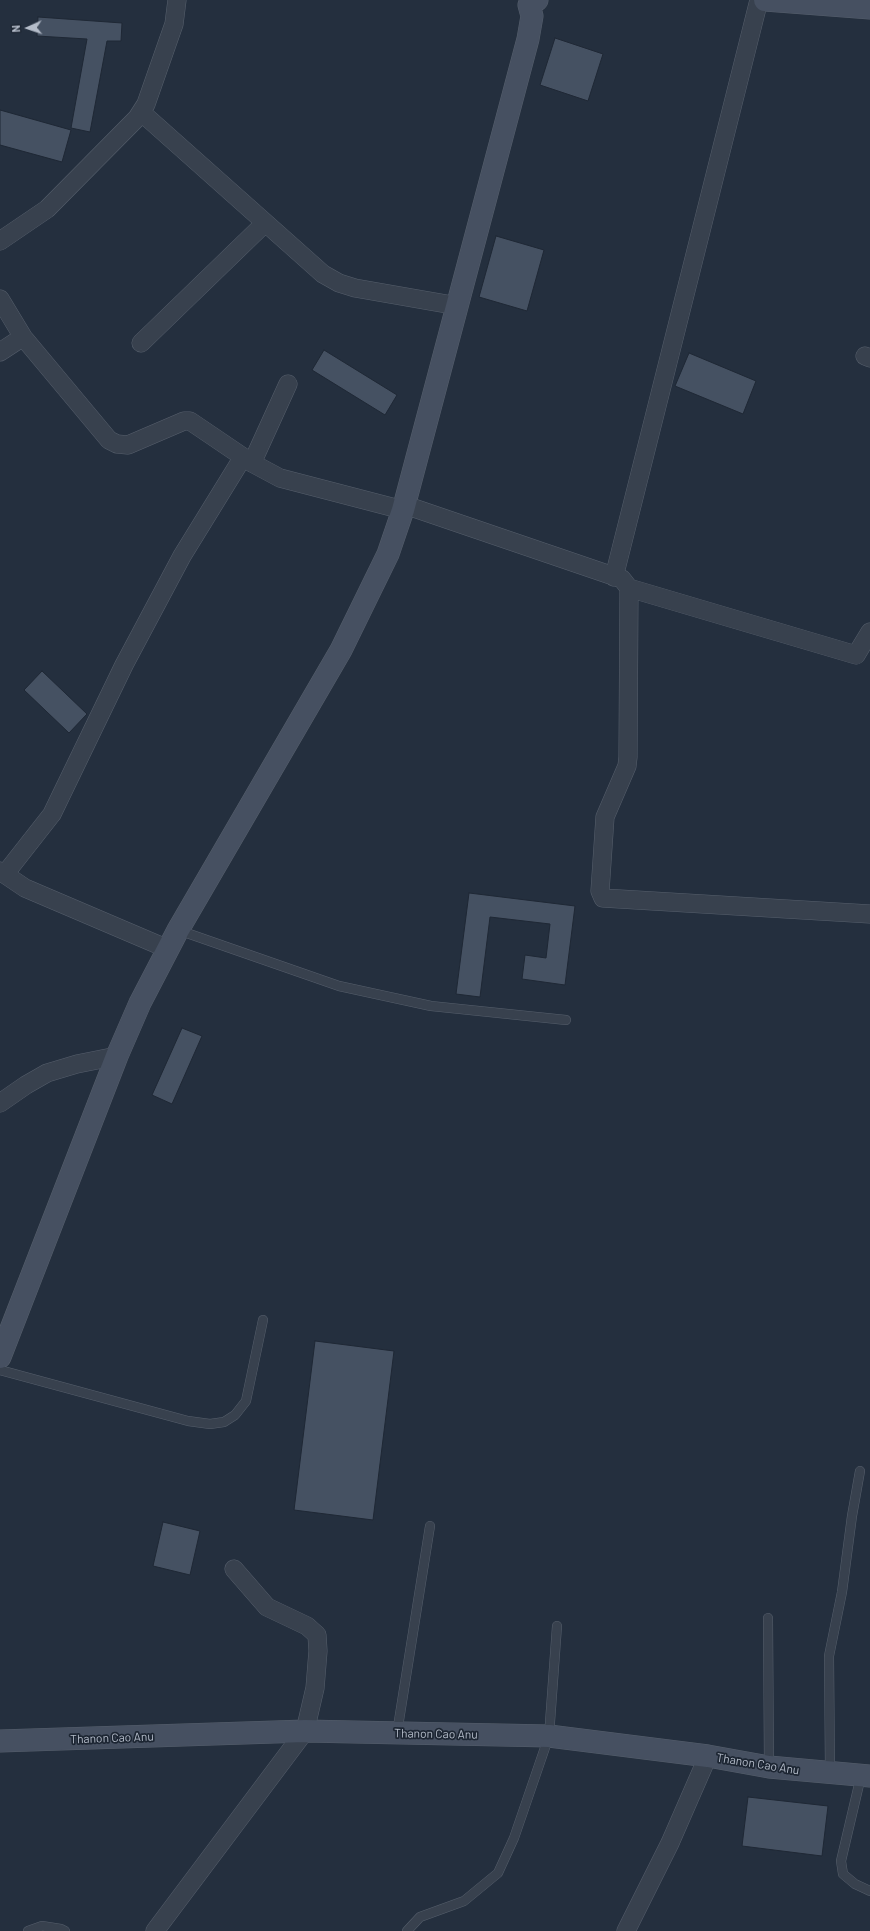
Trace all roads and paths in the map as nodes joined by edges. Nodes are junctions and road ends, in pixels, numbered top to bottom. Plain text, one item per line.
1 (177, 0) edge
2 (759, 0) edge
3 (765, 0) edge
4 (528, 2) edge
5 (870, 8) edge
6 (141, 112) junction
7 (265, 224) junction
8 (0, 241) edge
9 (0, 299) edge
10 (458, 306) junction
11 (23, 337) junction
12 (141, 343) dead end
13 (0, 352) edge
14 (288, 384) dead end
15 (247, 460) junction
16 (404, 508) junction
17 (614, 576) junction
18 (629, 588) junction
19 (870, 632) edge
20 (863, 657) edge
21 (2, 872) edge
22 (870, 914) edge
23 (173, 940) junction
24 (566, 1020) dead end
25 (117, 1056) junction
26 (0, 1103) edge
27 (263, 1320) dead end
28 (0, 1356) edge
29 (0, 1370) edge
30 (860, 1471) dead end
31 (430, 1526) dead end
32 (234, 1569) dead end
33 (768, 1618) dead end
34 (558, 1626) dead end
35 (305, 1731) junction
36 (397, 1734) junction
37 (549, 1736) junction
38 (0, 1742) edge
39 (708, 1756) junction
40 (769, 1767) junction
41 (830, 1773) junction
42 (866, 1776) edge
43 (870, 1891) edge
44 (28, 1931) edge
45 (65, 1931) edge
46 (155, 1931) edge
47 (407, 1931) edge
48 (626, 1931) edge

1 - 6 street
2 - 17 street
3 - 5 street
4 - 10 street
6 - 7 street
6 - 8 street
7 - 10 street
7 - 12 street
9 - 11 street
10 - 16 street
11 - 13 street
11 - 15 street
14 - 15 street
15 - 16 street
15 - 21 street
16 - 17 street
16 - 23 street
17 - 18 street
18 - 20 street
18 - 22 street
19 - 20 street
21 - 23 street
23 - 24 lane
23 - 25 street
25 - 26 street
25 - 28 street
27 - 29 lane
30 - 41 lane
31 - 36 lane
32 - 35 street
33 - 40 lane
34 - 37 lane
35 - 36 street, Thanon Cao Anu
35 - 38 street, Thanon Cao Anu
35 - 46 street
36 - 37 street, Thanon Cao Anu
37 - 39 street, Thanon Cao Anu
37 - 47 lane
39 - 40 street, Thanon Cao Anu
39 - 48 street
40 - 41 street, Thanon Cao Anu
41 - 42 street, Thanon Cao Anu
42 - 43 lane
44 - 45 lane

